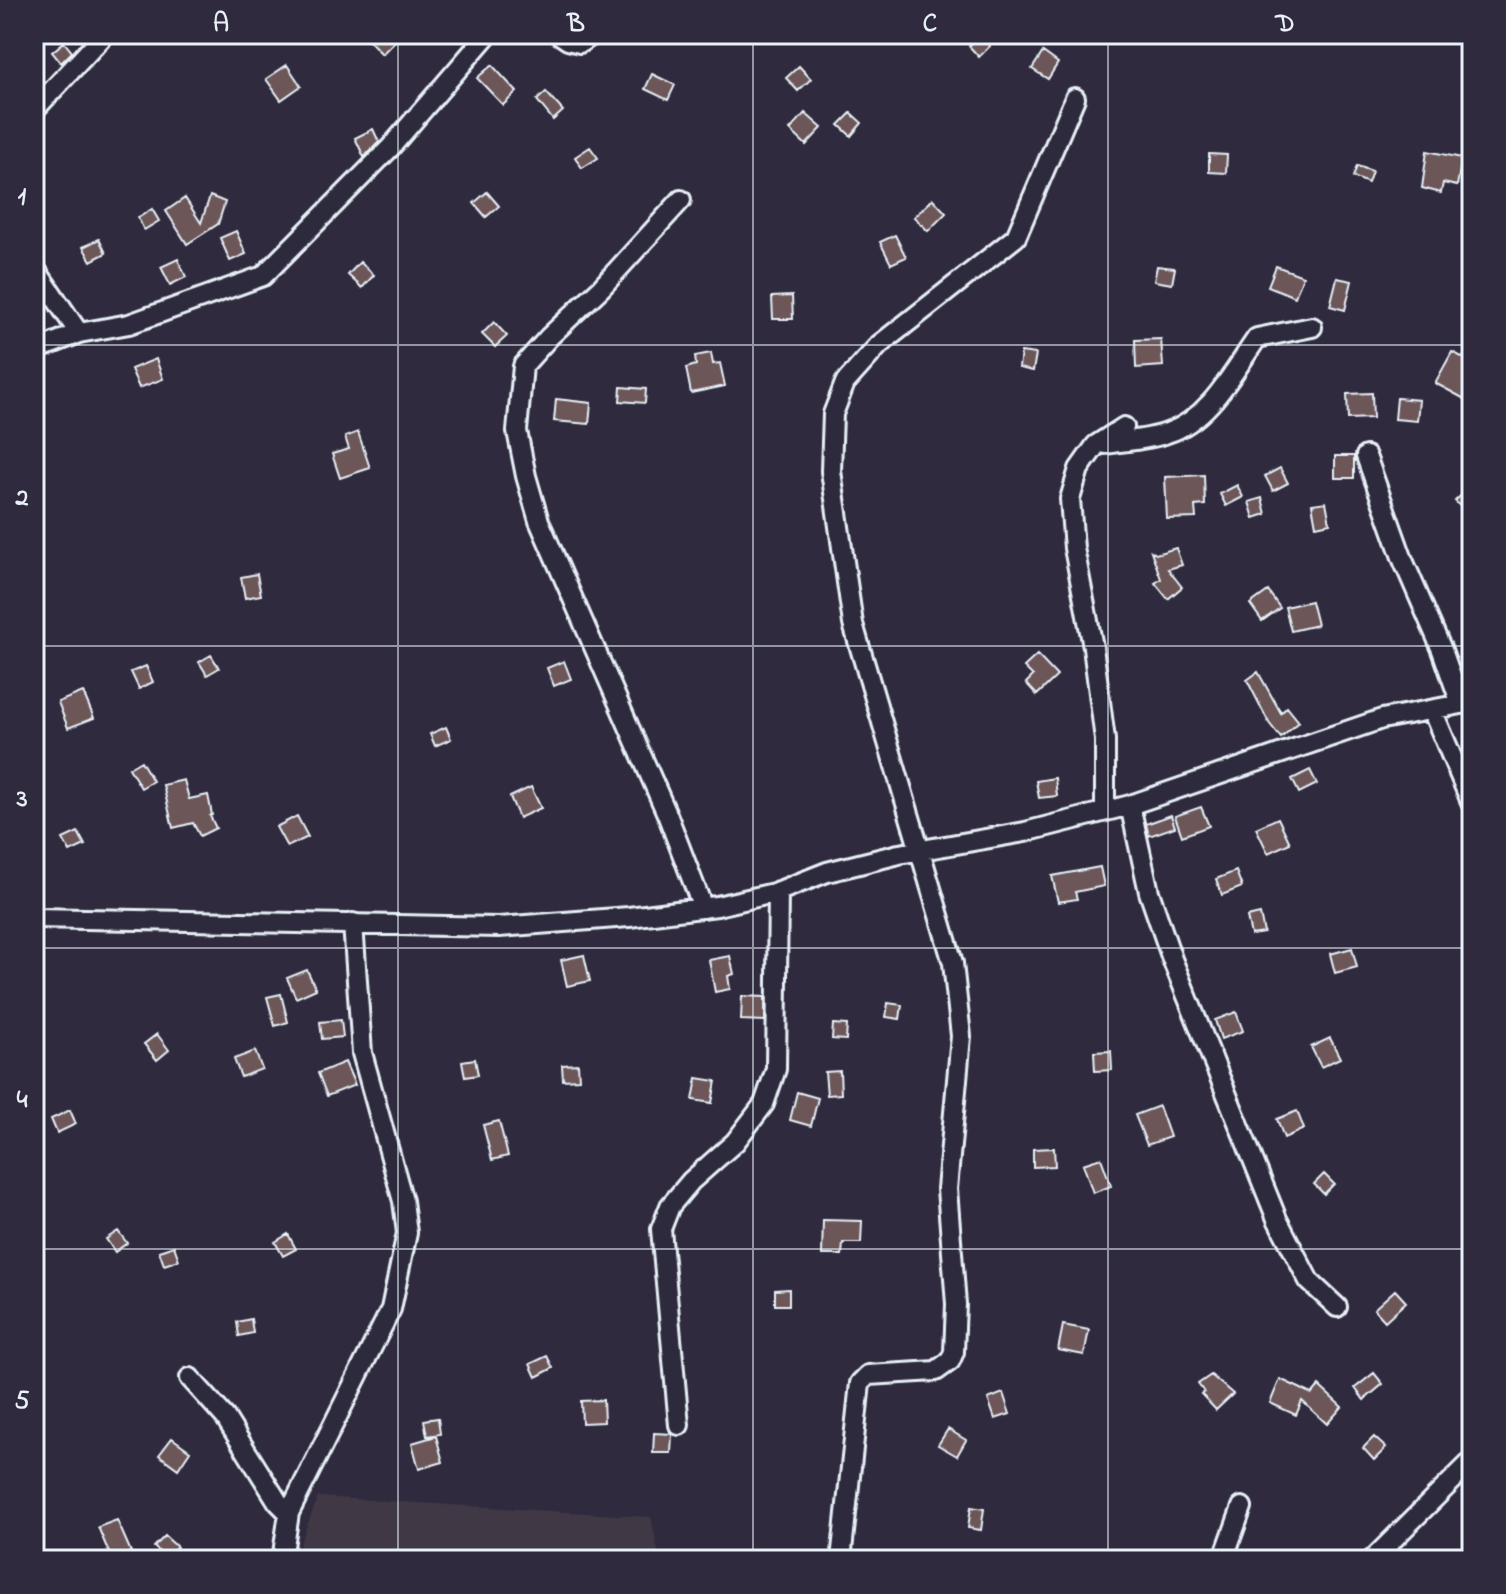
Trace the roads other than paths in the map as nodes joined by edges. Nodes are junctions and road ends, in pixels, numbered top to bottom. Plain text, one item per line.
1 (105, 34) edge
2 (488, 34) edge
3 (559, 34) edge
4 (594, 34) edge
5 (1075, 98) dead end
6 (34, 110) edge
7 (681, 200) dead end
8 (34, 267) edge
9 (1312, 327) dead end
10 (79, 333) junction
11 (34, 351) edge
12 (1124, 427) dead end
13 (1096, 445) junction
14 (1366, 456) dead end
15 (1467, 703) edge
16 (1432, 710) junction
17 (1472, 804) edge
18 (1130, 805) junction
19 (1105, 811) junction
20 (922, 850) junction
21 (778, 891) junction
22 (703, 908) junction
23 (34, 918) edge
24 (353, 923) junction
25 (1337, 1307) dead end
26 (190, 1378) dead end
27 (679, 1425) dead end
28 (1472, 1461) edge
29 (1242, 1507) dead end
30 (289, 1513) junction
31 (282, 1560) edge
32 (841, 1560) edge
33 (1223, 1560) edge
34 (1372, 1560) edge

1 - 6 street
2 - 10 street
3 - 4 street
5 - 20 street
7 - 22 street
8 - 10 street
9 - 13 street
10 - 11 street
12 - 13 street
13 - 19 street
14 - 15 street
15 - 16 street
16 - 17 street
16 - 18 street
18 - 19 street
18 - 25 street
19 - 20 street
20 - 21 street
20 - 32 street
21 - 22 street
21 - 27 street
22 - 24 street
23 - 24 street
24 - 30 street
26 - 30 street
28 - 34 street
29 - 33 street
30 - 31 street

